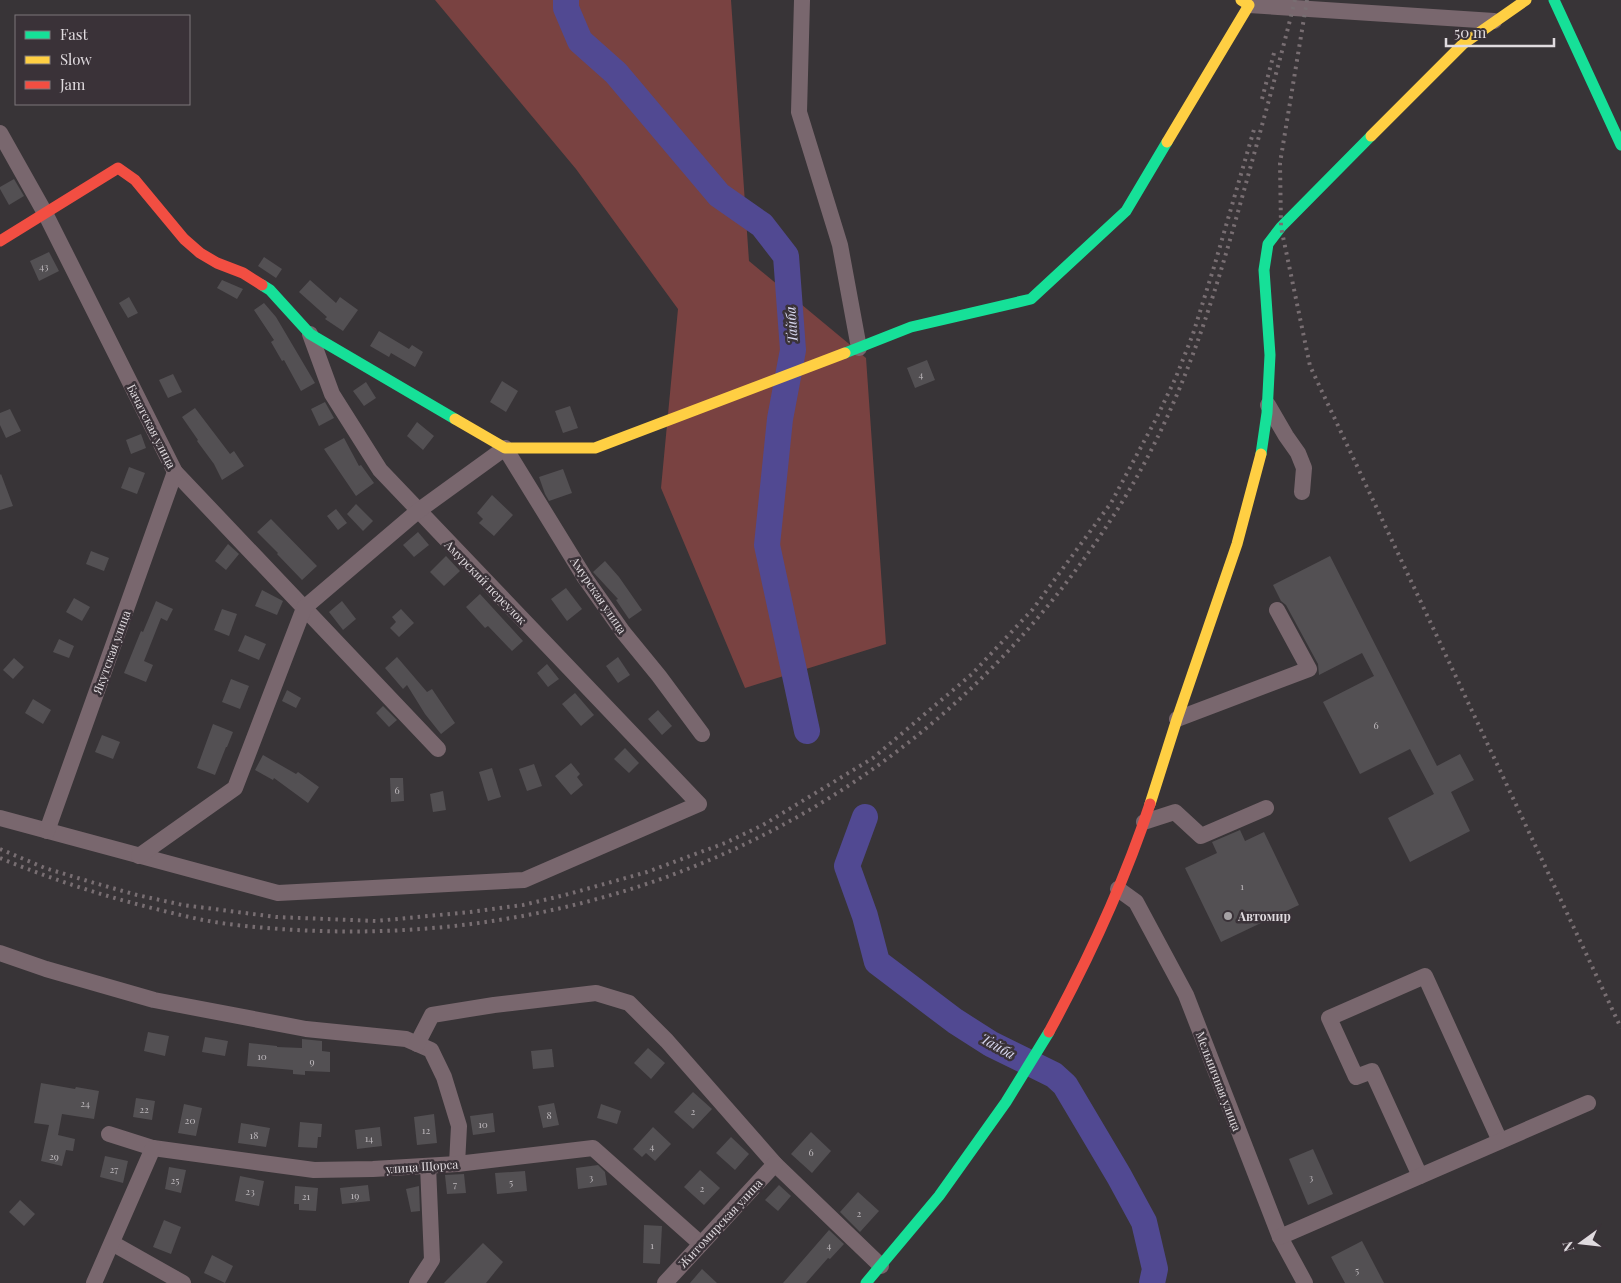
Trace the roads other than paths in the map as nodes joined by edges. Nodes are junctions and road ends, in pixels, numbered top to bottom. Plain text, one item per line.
1 (802, 0) edge
2 (1526, 0) edge
3 (1554, 0) edge
4 (1246, 2) edge
5 (1494, 21) junction
6 (0, 134) edge
7 (1621, 145) edge
8 (45, 213) junction
9 (0, 241) edge
10 (310, 334) junction
11 (859, 348) junction
12 (1268, 405) junction
13 (505, 448) junction
14 (175, 472) junction
15 (1302, 492) dead end
16 (418, 511) junction
17 (304, 608) junction
18 (1277, 610) dead end
19 (1177, 719) junction
20 (702, 734) dead end
21 (438, 749) dead end
22 (1266, 808) dead end
23 (0, 818) edge
24 (1144, 822) junction
25 (47, 831) junction
26 (139, 856) junction
27 (1118, 889) junction
28 (0, 953) edge
29 (417, 1044) junction
30 (1588, 1103) dead end
31 (109, 1134) dead end
32 (1500, 1141) junction
33 (153, 1148) junction
34 (458, 1164) junction
35 (775, 1164) junction
36 (428, 1166) junction
37 (1420, 1176) junction
38 (1280, 1237) junction
39 (112, 1243) junction
40 (701, 1244) junction
41 (880, 1266) junction
42 (94, 1283) edge
43 (183, 1283) edge
44 (417, 1283) edge
45 (665, 1283) edge
46 (867, 1283) edge
47 (1305, 1283) edge

1 - 11 street
2 - 5 main road
3 - 7 main road
4 - 5 street
4 - 11 main road
5 - 12 main road
6 - 8 street, Бачатская улица
8 - 9 main road
8 - 10 main road
8 - 14 street, Бачатская улица
10 - 13 main road
10 - 16 street, Амурский переулок
11 - 13 main road
12 - 15 street
12 - 19 main road
13 - 16 street
13 - 20 street, Амурская улица
14 - 17 street, Бачатская улица
14 - 25 street, Якутская улица
16 - 17 street
16 - 26 street, Амурский переулок
17 - 21 street, Бачатская улица
17 - 26 street
18 - 19 street
19 - 24 main road
22 - 24 street
23 - 25 street
24 - 27 main road
25 - 26 street
27 - 38 street, Мельничная улица
27 - 41 main road
28 - 29 street
29 - 34 street
29 - 35 street
30 - 32 street
31 - 33 street, улица Щорса
32 - 37 street
32 - 37 street
33 - 36 street, улица Щорса
33 - 39 street
34 - 36 street, улица Щорса
34 - 40 street, улица Щорса
35 - 40 street, Житомирская улица
35 - 41 street
36 - 44 street
37 - 38 street
38 - 47 street, Мельничная улица
39 - 42 street
39 - 43 street
40 - 45 street, Житомирская улица
41 - 46 main road

